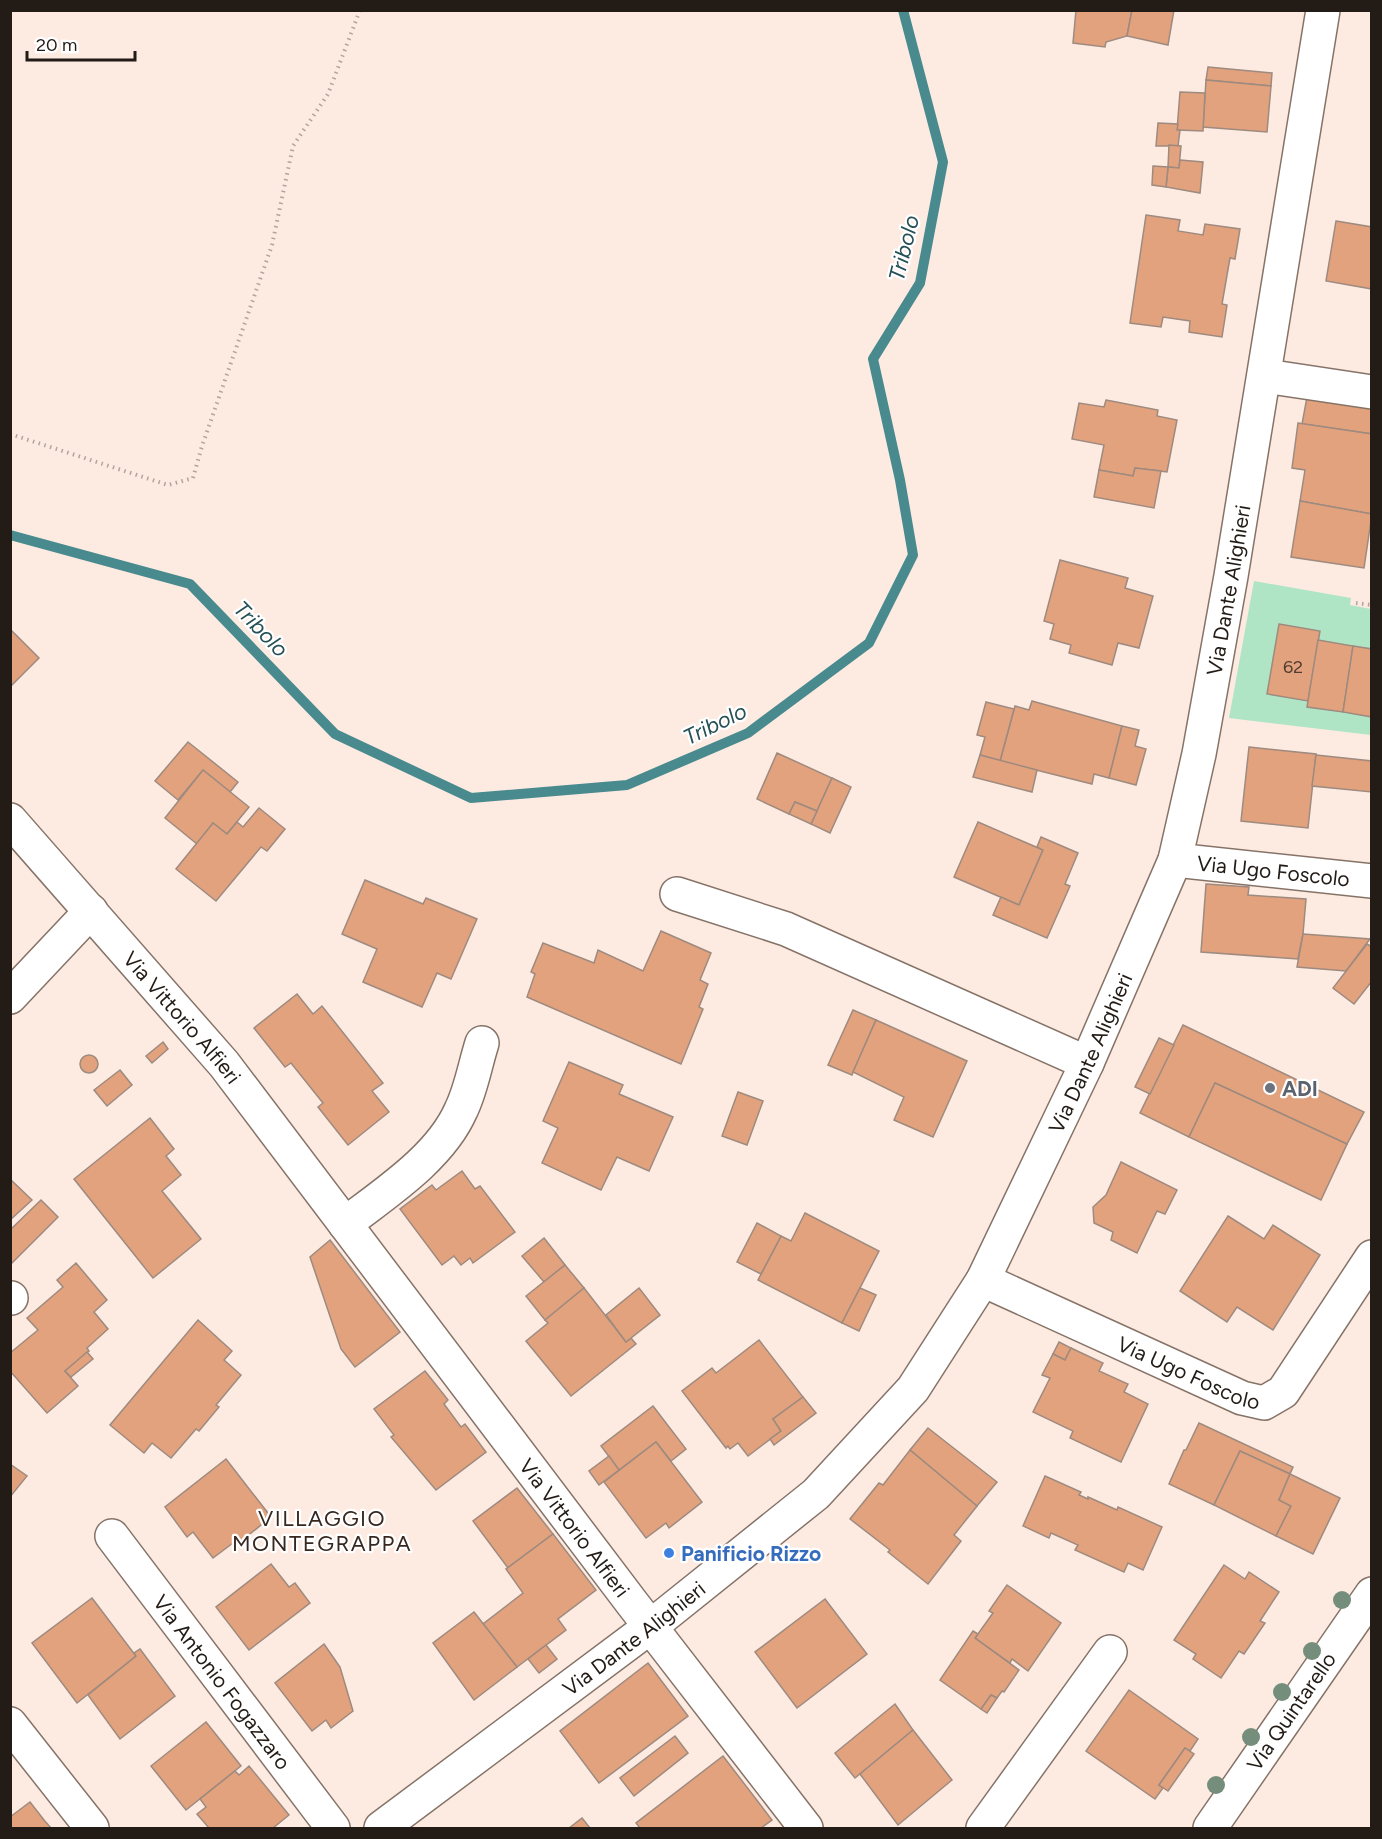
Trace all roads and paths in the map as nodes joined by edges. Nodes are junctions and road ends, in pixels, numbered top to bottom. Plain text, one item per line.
1 (360, 10) edge
2 (1323, 10) edge
3 (1265, 376) junction
4 (1371, 392) edge
5 (10, 434) edge
6 (1356, 603) dead end
7 (1371, 605) edge
8 (10, 820) edge
9 (1175, 860) junction
10 (1371, 881) edge
11 (676, 894) dead end
12 (91, 911) junction
13 (11, 995) edge
14 (482, 1043) dead end
15 (1087, 1063) junction
16 (345, 1224) junction
17 (1371, 1257) edge
18 (983, 1280) junction
19 (112, 1536) dead end
20 (1371, 1594) edge
21 (650, 1627) junction
22 (1110, 1652) dead end
23 (10, 1724) edge
24 (92, 1828) edge
25 (333, 1828) edge
26 (381, 1828) edge
27 (806, 1828) edge
28 (983, 1828) edge
29 (1210, 1828) edge

1 - 5 path
2 - 3 street, Via Dante Alighieri
3 - 4 street
3 - 9 street, Via Dante Alighieri
6 - 7 path
8 - 12 street, Via Vittorio Alfieri
9 - 10 street, Via Ugo Foscolo
9 - 15 street, Via Dante Alighieri
11 - 15 street
12 - 13 street
12 - 16 street, Via Vittorio Alfieri
14 - 16 street
15 - 18 street, Via Dante Alighieri
16 - 21 street, Via Vittorio Alfieri
17 - 18 street, Via Ugo Foscolo
18 - 21 street, Via Dante Alighieri
19 - 25 street, Via Antonio Fogazzaro
20 - 29 street, Via Quintarello
21 - 26 street, Via Dante Alighieri
21 - 27 street, Via Vittorio Alfieri
22 - 28 street
23 - 24 street

